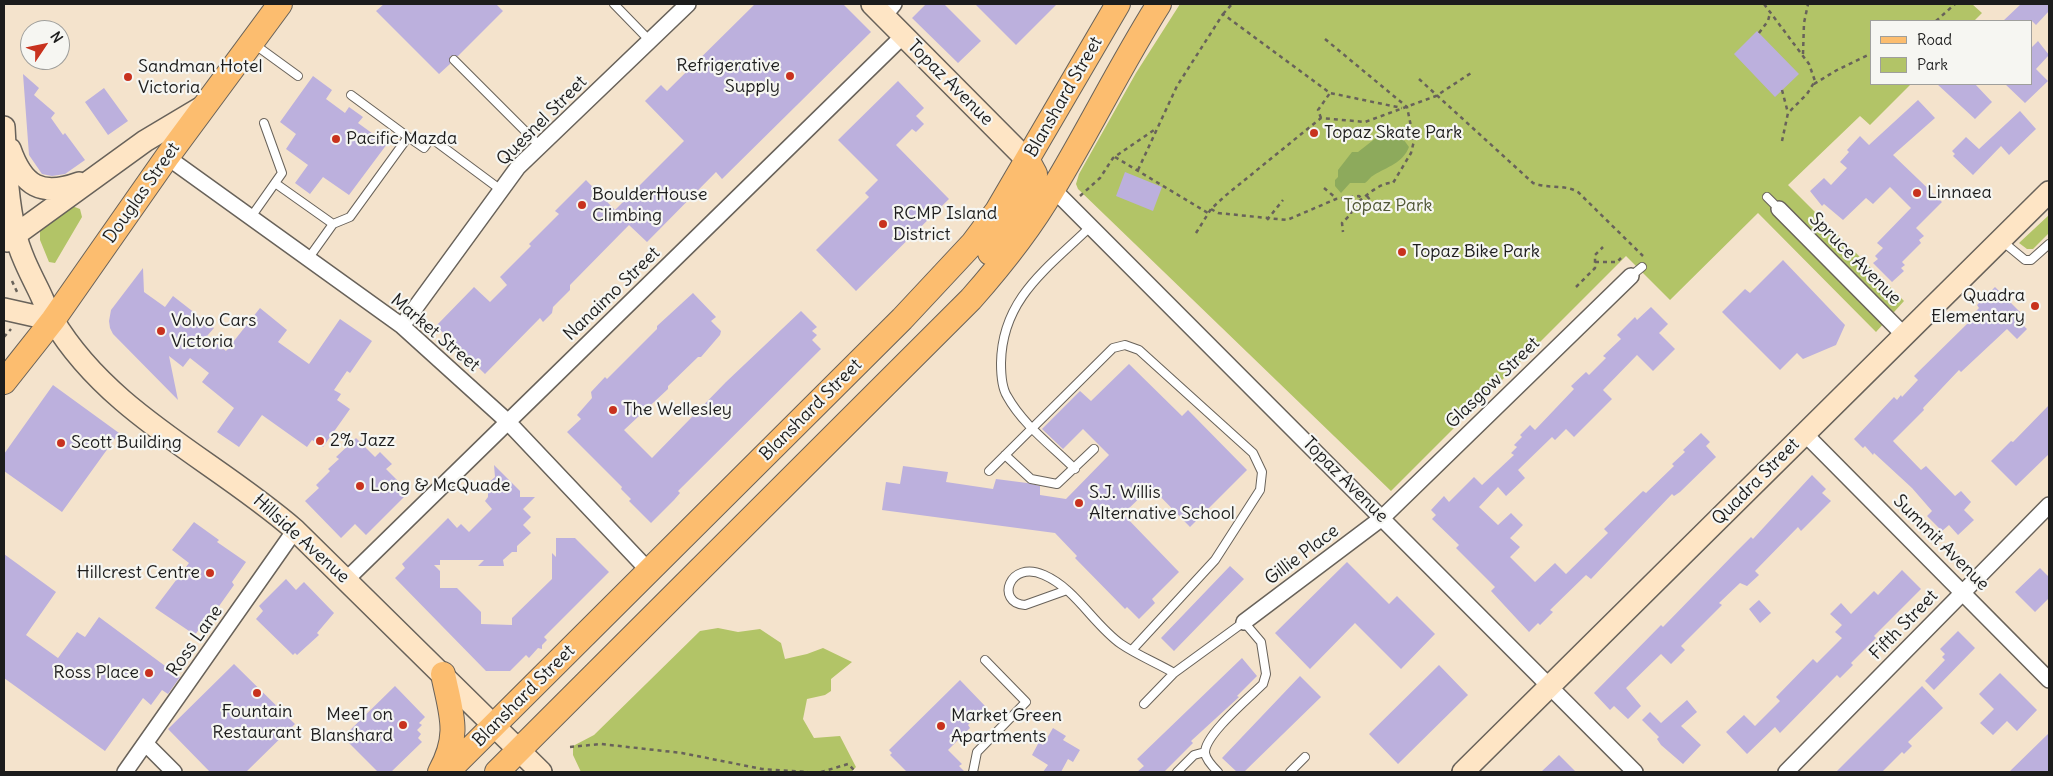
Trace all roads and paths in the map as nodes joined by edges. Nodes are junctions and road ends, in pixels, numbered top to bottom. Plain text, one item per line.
1 (280, 4) edge
2 (614, 4) edge
3 (688, 4) edge
4 (1118, 4) edge
5 (1159, 4) edge
6 (1232, 4) edge
7 (1764, 4) edge
8 (1808, 4) edge
9 (1955, 4) edge
10 (884, 8) edge
11 (1770, 13) junction
12 (1223, 14) junction
13 (1937, 20) edge
14 (1759, 34) dead end
15 (903, 36) junction
16 (1325, 39) dead end
17 (650, 42) junction
18 (252, 43) junction
19 (1870, 54) edge
20 (1802, 56) junction
21 (454, 60) dead end
22 (1471, 73) dead end
23 (298, 76) dead end
24 (1419, 79) dead end
25 (1813, 85) junction
26 (1782, 90) dead end
27 (1330, 93) junction
28 (351, 95) dead end
29 (1436, 96) junction
30 (207, 104) junction
31 (1402, 108) junction
32 (1407, 108) junction
33 (1788, 113) junction
34 (1321, 118) junction
35 (264, 123) dead end
36 (4, 127) edge
37 (1158, 128) junction
38 (4, 132) edge
39 (408, 137) junction
40 (1782, 141) dead end
41 (540, 146) junction
42 (1115, 156) junction
43 (167, 157) junction
44 (1028, 161) junction
45 (1138, 170) junction
46 (93, 177) junction
47 (275, 183) junction
48 (1324, 188) dead end
49 (1053, 189) junction
50 (501, 190) junction
51 (2049, 192) edge
52 (1367, 196) junction
53 (1767, 197) dead end
54 (1336, 199) junction
55 (1362, 199) junction
56 (1283, 200) dead end
57 (1374, 205) dead end
58 (1070, 206) junction
59 (1211, 209) junction
60 (1779, 209) joint
61 (1208, 213) junction
62 (251, 217) junction
63 (1267, 220) junction
64 (333, 224) junction
65 (1090, 227) junction
66 (1343, 232) dead end
67 (1196, 233) dead end
68 (10, 239) edge
69 (2001, 240) junction
70 (2049, 244) edge
71 (1603, 247) dead end
72 (1621, 258) dead end
73 (1645, 258) dead end
74 (308, 259) junction
75 (1595, 262) junction
76 (1637, 272) dead end
77 (1576, 287) dead end
78 (4, 309) edge
79 (52, 320) junction
80 (402, 326) junction
81 (1904, 335) junction
82 (926, 344) junction
83 (4, 382) edge
84 (508, 422) junction
85 (1032, 428) junction
86 (1804, 433) junction
87 (1094, 449) dead end
88 (1005, 455) junction
89 (1075, 469) junction
90 (989, 470) dead end
91 (2049, 505) edge
92 (1382, 518) junction
93 (295, 530) junction
94 (649, 571) junction
95 (347, 579) junction
96 (1067, 590) junction
97 (1963, 591) junction
98 (1244, 622) junction
99 (1132, 650) junction
100 (985, 660) dead end
101 (1174, 673) junction
102 (443, 674) junction
103 (2049, 680) edge
104 (1551, 686) junction
105 (1144, 704) dead end
106 (494, 725) junction
107 (146, 744) junction
108 (570, 747) dead end
109 (519, 750) junction
110 (1205, 752) junction
111 (1305, 757) dead end
112 (125, 772) edge
113 (174, 772) edge
114 (440, 772) edge
115 (447, 772) edge
116 (497, 772) edge
117 (541, 772) edge
118 (808, 772) edge
119 (821, 772) edge
120 (856, 772) edge
121 (973, 772) edge
122 (1176, 772) edge
123 (1218, 772) edge
124 (1290, 772) edge
125 (1463, 772) edge
126 (1635, 772) edge
127 (1786, 772) edge

1 - 18 main road, Douglas Street
2 - 17 lane
3 - 17 street, Quesnel Street
4 - 44 main road, Blanshard Street
5 - 49 main road, Blanshard Street
6 - 12 path
7 - 11 path
8 - 20 path
9 - 13 path
10 - 15 main road, Topaz Avenue
11 - 14 path
11 - 20 path
12 - 27 path
12 - 37 path
15 - 44 main road, Topaz Avenue
15 - 84 street, Nanaimo Street
16 - 32 path
17 - 41 street, Quesnel Street
18 - 23 lane
18 - 30 main road, Douglas Street
19 - 25 path
20 - 25 path
21 - 41 lane
22 - 29 path
24 - 29 path
25 - 33 path
26 - 33 path
27 - 31 path
27 - 34 path
28 - 39 lane
29 - 32 path
29 - 73 path
30 - 43 main road, Douglas Street
30 - 46 main road
31 - 32 path
31 - 34 path
32 - 52 path
33 - 40 path
34 - 59 path
35 - 47 lane
36 - 38 main road, Hillside Avenue
37 - 42 path
37 - 45 path
38 - 46 main road
38 - 68 main road, Hillside Avenue
39 - 50 lane
39 - 64 lane
41 - 50 street, Quesnel Street
42 - 45 path
42 - 58 path
43 - 62 street, Market Street
43 - 79 main road, Douglas Street
44 - 82 main road
44 - 94 main road, Blanshard Street
45 - 61 path
46 - 68 main road
47 - 62 lane
47 - 64 lane
48 - 54 path
49 - 58 street, Topaz Avenue
49 - 82 main road, Blanshard Street
50 - 80 street, Quesnel Street
51 - 69 main road, Quadra Street
52 - 55 path
52 - 57 path
53 - 60 lane
54 - 55 path
54 - 63 path
55 - 66 path
56 - 63 path
58 - 65 street, Topaz Avenue
59 - 61 path
59 - 63 path
60 - 81 street, Spruce Avenue
61 - 67 path
62 - 74 street, Market Street
64 - 74 lane
65 - 85 lane
65 - 92 street, Topaz Avenue
68 - 79 main road, Hillside Avenue
69 - 70 lane
69 - 81 main road, Quadra Street
71 - 75 path
72 - 75 path
74 - 80 street, Market Street
75 - 77 path
76 - 92 street, Glasgow Street
78 - 79 main road
79 - 83 main road, Douglas Street
79 - 93 main road, Hillside Avenue
80 - 84 street, Market Street
81 - 86 main road, Quadra Street
82 - 109 main road, Blanshard Street
84 - 94 street, Market Street
84 - 95 street, Nanaimo Street
85 - 88 lane
85 - 89 lane
85 - 99 lane
86 - 97 street, Summit Avenue
86 - 104 main road, Quadra Street
87 - 89 lane
88 - 89 lane
88 - 90 lane
91 - 97 street, Fifth Street
92 - 98 street, Gillie Place
92 - 104 street, Topaz Avenue
93 - 95 main road, Hillside Avenue
93 - 107 street, Ross Lane
94 - 106 main road, Blanshard Street
95 - 102 main road, Hillside Avenue
96 - 96 lane
96 - 99 lane
97 - 103 street, Summit Avenue
97 - 127 street, Fifth Street
98 - 101 lane
98 - 110 lane
99 - 101 lane
100 - 121 lane
101 - 105 lane
102 - 106 main road, Hillside Avenue
102 - 114 main road
104 - 125 main road, Quadra Street
104 - 126 street, Topaz Avenue
106 - 109 main road, Hillside Avenue
106 - 115 main road, Blanshard Street
107 - 112 street, Ross Lane
107 - 113 street
108 - 118 path
109 - 116 main road, Blanshard Street
109 - 117 main road, Hillside Avenue
110 - 122 lane
110 - 123 lane
111 - 124 lane
119 - 120 path

